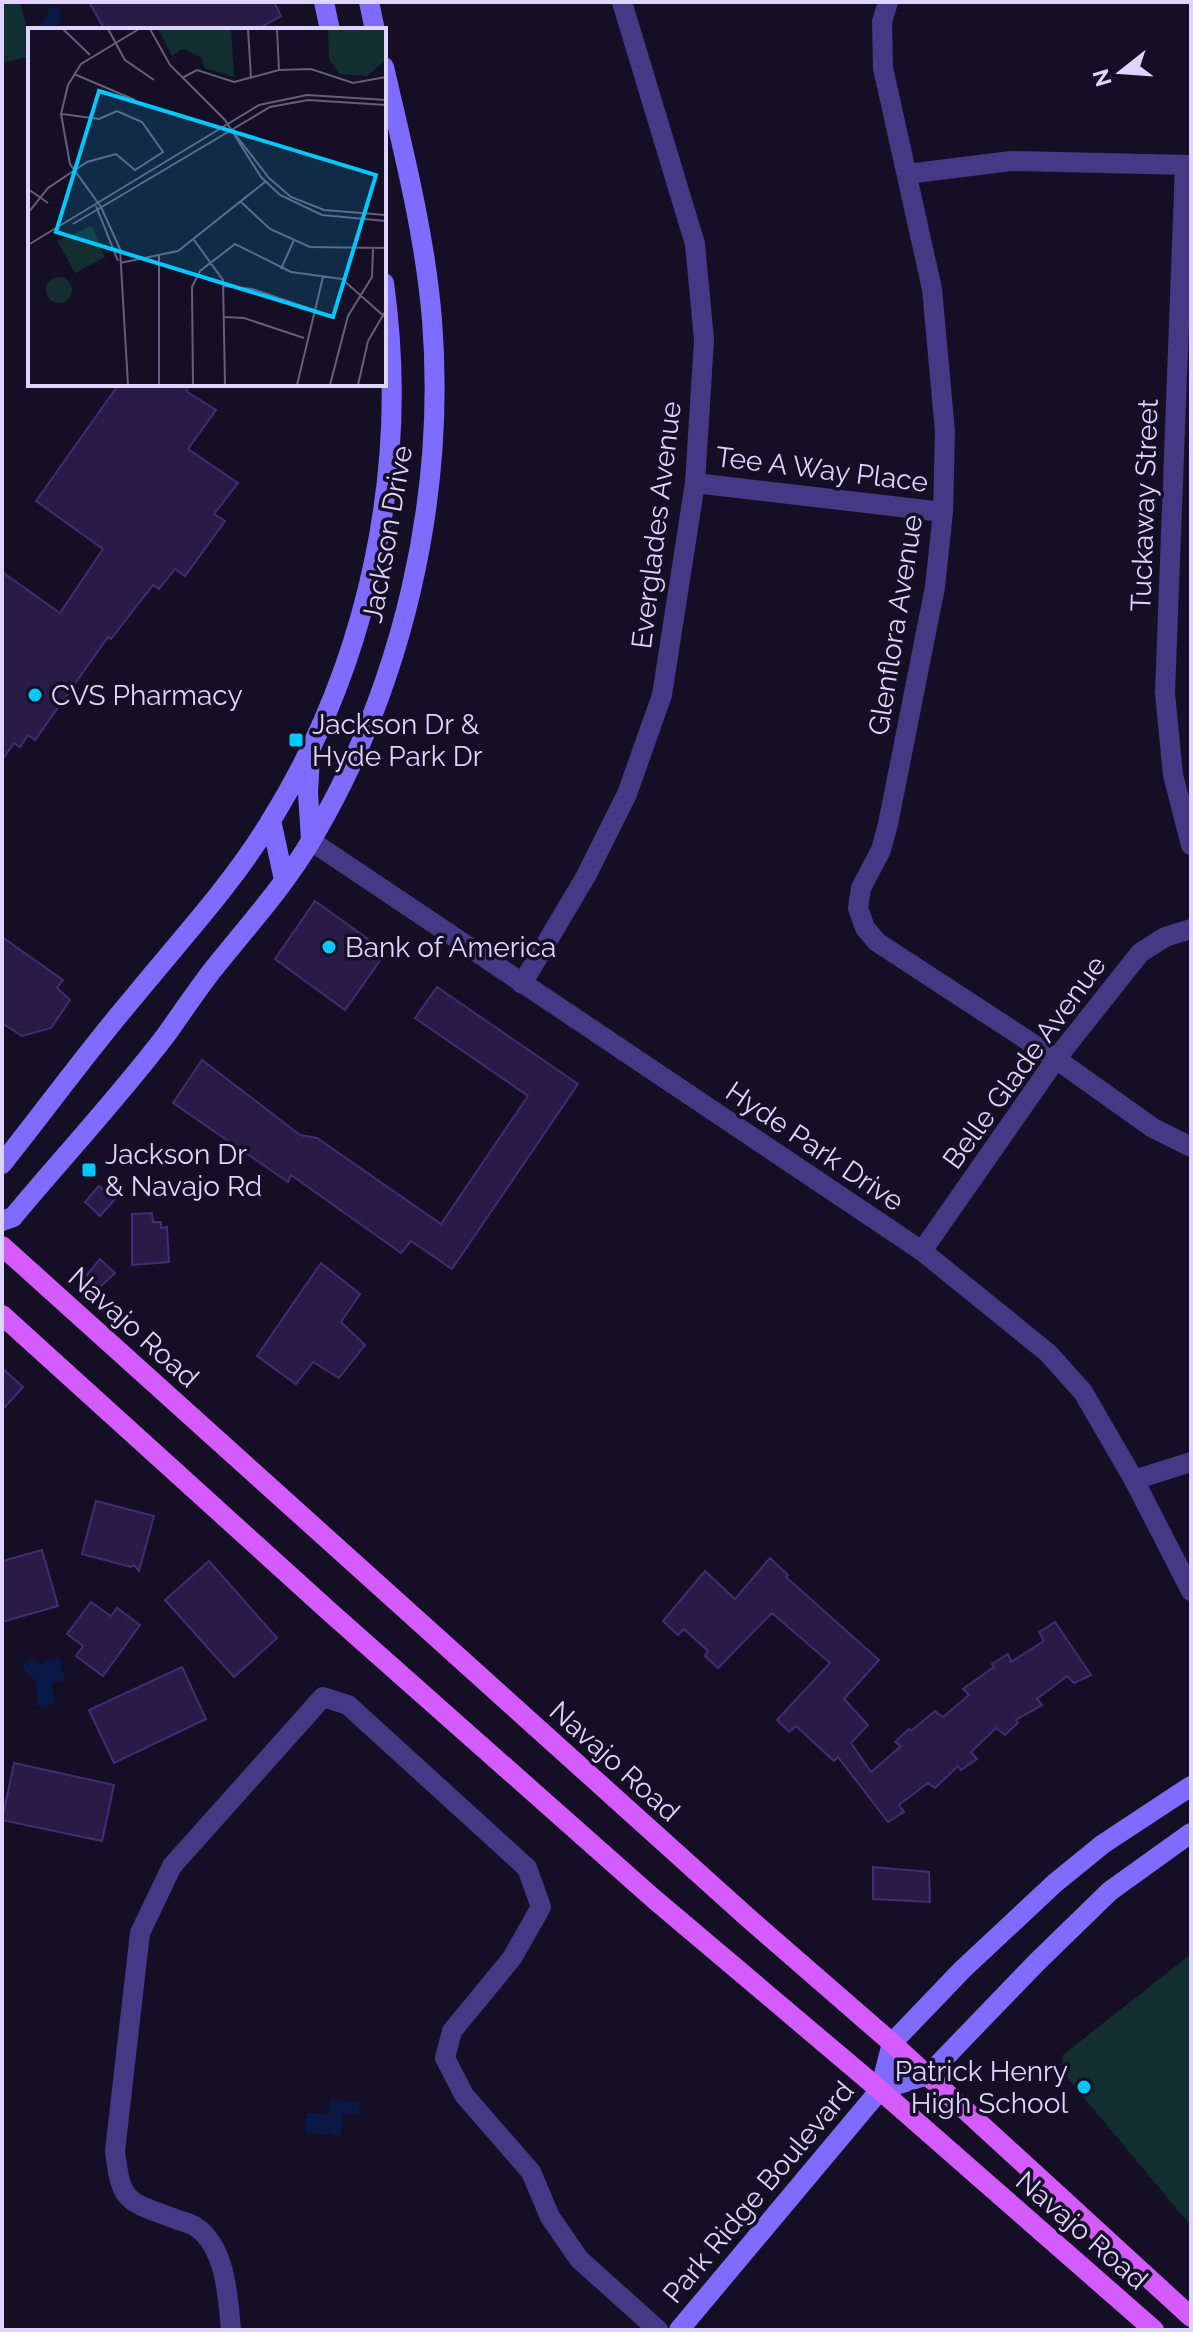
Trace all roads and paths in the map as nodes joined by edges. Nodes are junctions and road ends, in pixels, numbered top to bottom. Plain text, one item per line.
1 (324, 2) edge
2 (369, 2) edge
3 (622, 2) edge
4 (888, 2) edge
5 (330, 28) edge
6 (375, 28) edge
7 (386, 76) edge
8 (1188, 165) edge
9 (907, 174) junction
10 (386, 297) edge
11 (695, 483) junction
12 (943, 512) junction
13 (311, 748) junction
14 (271, 820) junction
15 (311, 841) junction
16 (1191, 845) edge
17 (284, 880) junction
18 (1191, 929) edge
19 (522, 984) junction
20 (1056, 1059) junction
21 (1191, 1147) edge
22 (2, 1164) edge
23 (2, 1221) edge
24 (2, 1246) edge
25 (922, 1251) junction
26 (2, 1315) edge
27 (1191, 1462) edge
28 (1134, 1480) junction
29 (1191, 1591) edge
30 (1191, 1786) edge
31 (1191, 1833) edge
32 (892, 2043) junction
33 (928, 2075) junction
34 (880, 2090) junction
35 (1191, 2317) edge
36 (231, 2330) edge
37 (658, 2330) edge
38 (679, 2330) edge
39 (1154, 2330) edge

1 - 5 main road
2 - 6 main road
3 - 11 street, Everglades Avenue
4 - 9 street, Glenflora Avenue
7 - 15 main road, Jackson Drive
8 - 9 street
8 - 16 street, Tuckaway Street
9 - 12 street, Glenflora Avenue
10 - 13 main road, Jackson Drive
11 - 12 street, Tee A Way Place
11 - 19 street, Everglades Avenue
12 - 20 street, Glenflora Avenue
13 - 14 main road, Jackson Drive
13 - 15 main road
14 - 17 main road
14 - 22 main road, Jackson Drive
15 - 17 main road, Jackson Drive
15 - 19 street, Hyde Park Drive
17 - 23 main road, Jackson Drive
18 - 20 street, Belle Glade Avenue
19 - 25 street, Hyde Park Drive
20 - 21 street, Glenflora Avenue
20 - 25 street, Belle Glade Avenue
24 - 32 main road, Navajo Road
25 - 28 street, Hyde Park Drive
26 - 34 main road, Navajo Road
27 - 28 street
28 - 29 street, Hyde Park Drive
30 - 32 main road, Park Ridge Boulevard
31 - 33 main road, Park Ridge Boulevard
32 - 33 main road, Navajo Road
32 - 34 main road, Park Ridge Boulevard
33 - 34 main road, Park Ridge Boulevard
33 - 35 main road, Navajo Road
34 - 38 main road, Park Ridge Boulevard
34 - 39 main road, Navajo Road
36 - 37 street

